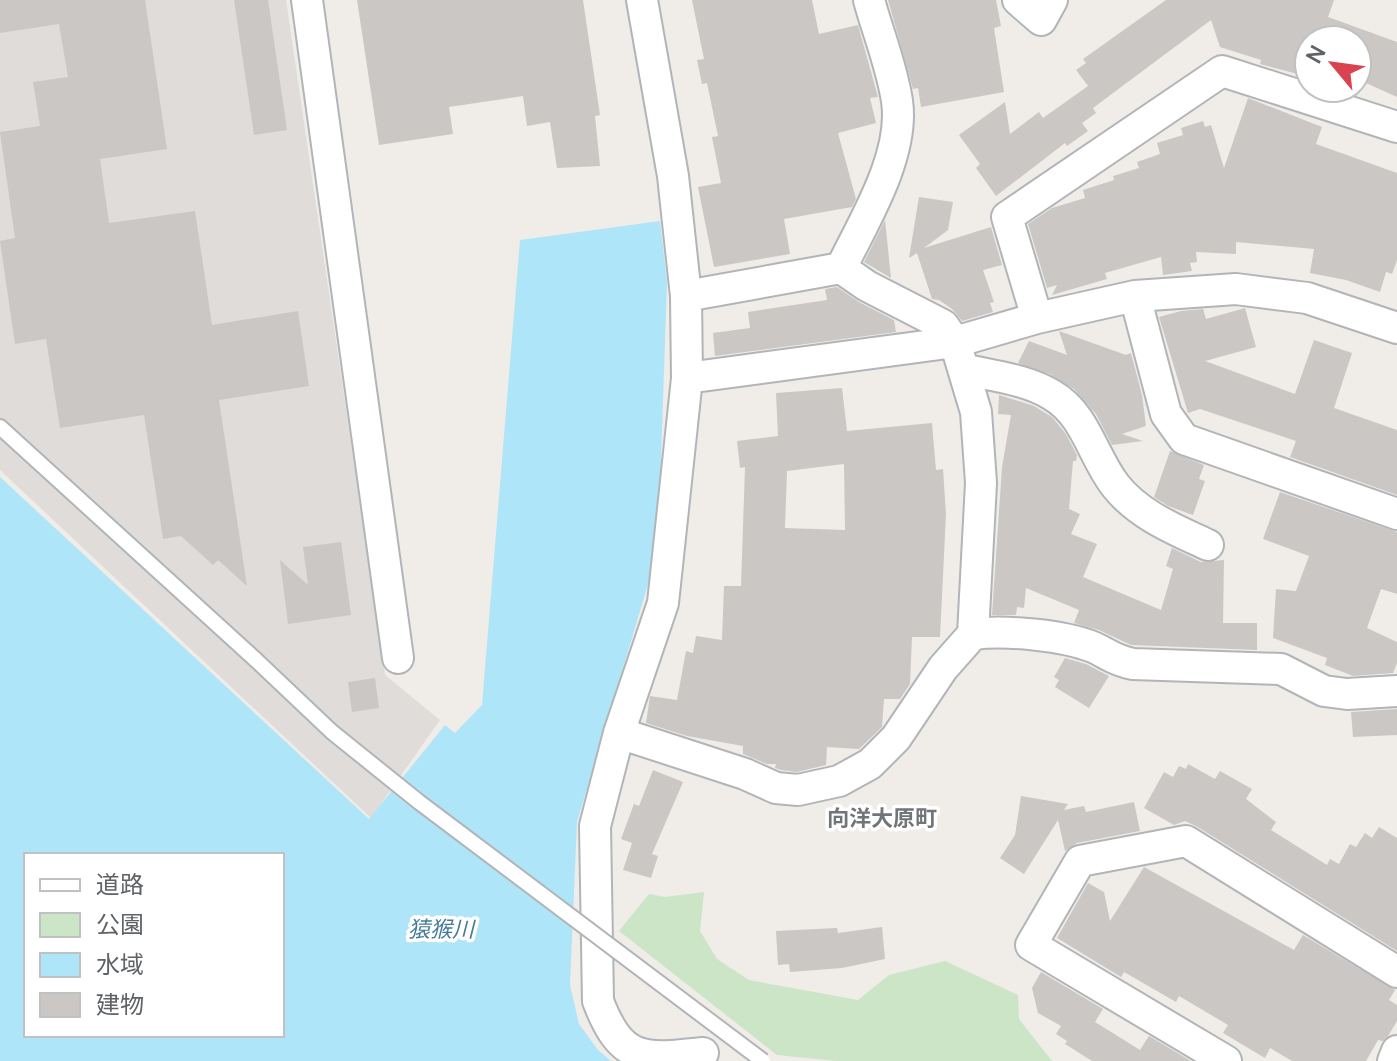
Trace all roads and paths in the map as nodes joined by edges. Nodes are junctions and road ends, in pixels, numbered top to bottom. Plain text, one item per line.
1 (307, 0) edge
2 (642, 0) edge
3 (869, 0) edge
4 (1018, 0) edge
5 (1052, 0) edge
6 (1397, 127) edge
7 (841, 268) junction
8 (686, 296) junction
9 (1135, 296) junction
10 (1037, 318) junction
11 (1397, 328) edge
12 (959, 356) junction
13 (687, 378) junction
14 (0, 427) edge
15 (1397, 514) edge
16 (1208, 545) dead end
17 (973, 634) junction
18 (398, 658) dead end
19 (1397, 691) edge
20 (619, 733) junction
21 (1397, 972) edge
22 (1397, 1051) edge
23 (703, 1053) dead end
24 (763, 1061) edge
25 (1226, 1061) edge
26 (1393, 1061) edge

1 - 18 street
2 - 8 street
3 - 7 street
4 - 5 street
6 - 10 street
7 - 8 street
7 - 12 street
8 - 13 street
9 - 10 street
9 - 11 street
9 - 15 street
10 - 12 street
12 - 13 street
12 - 16 street
12 - 17 street
13 - 20 street
14 - 24 lane, bridge
17 - 19 street
17 - 20 street
20 - 23 street
21 - 25 street
22 - 26 street

